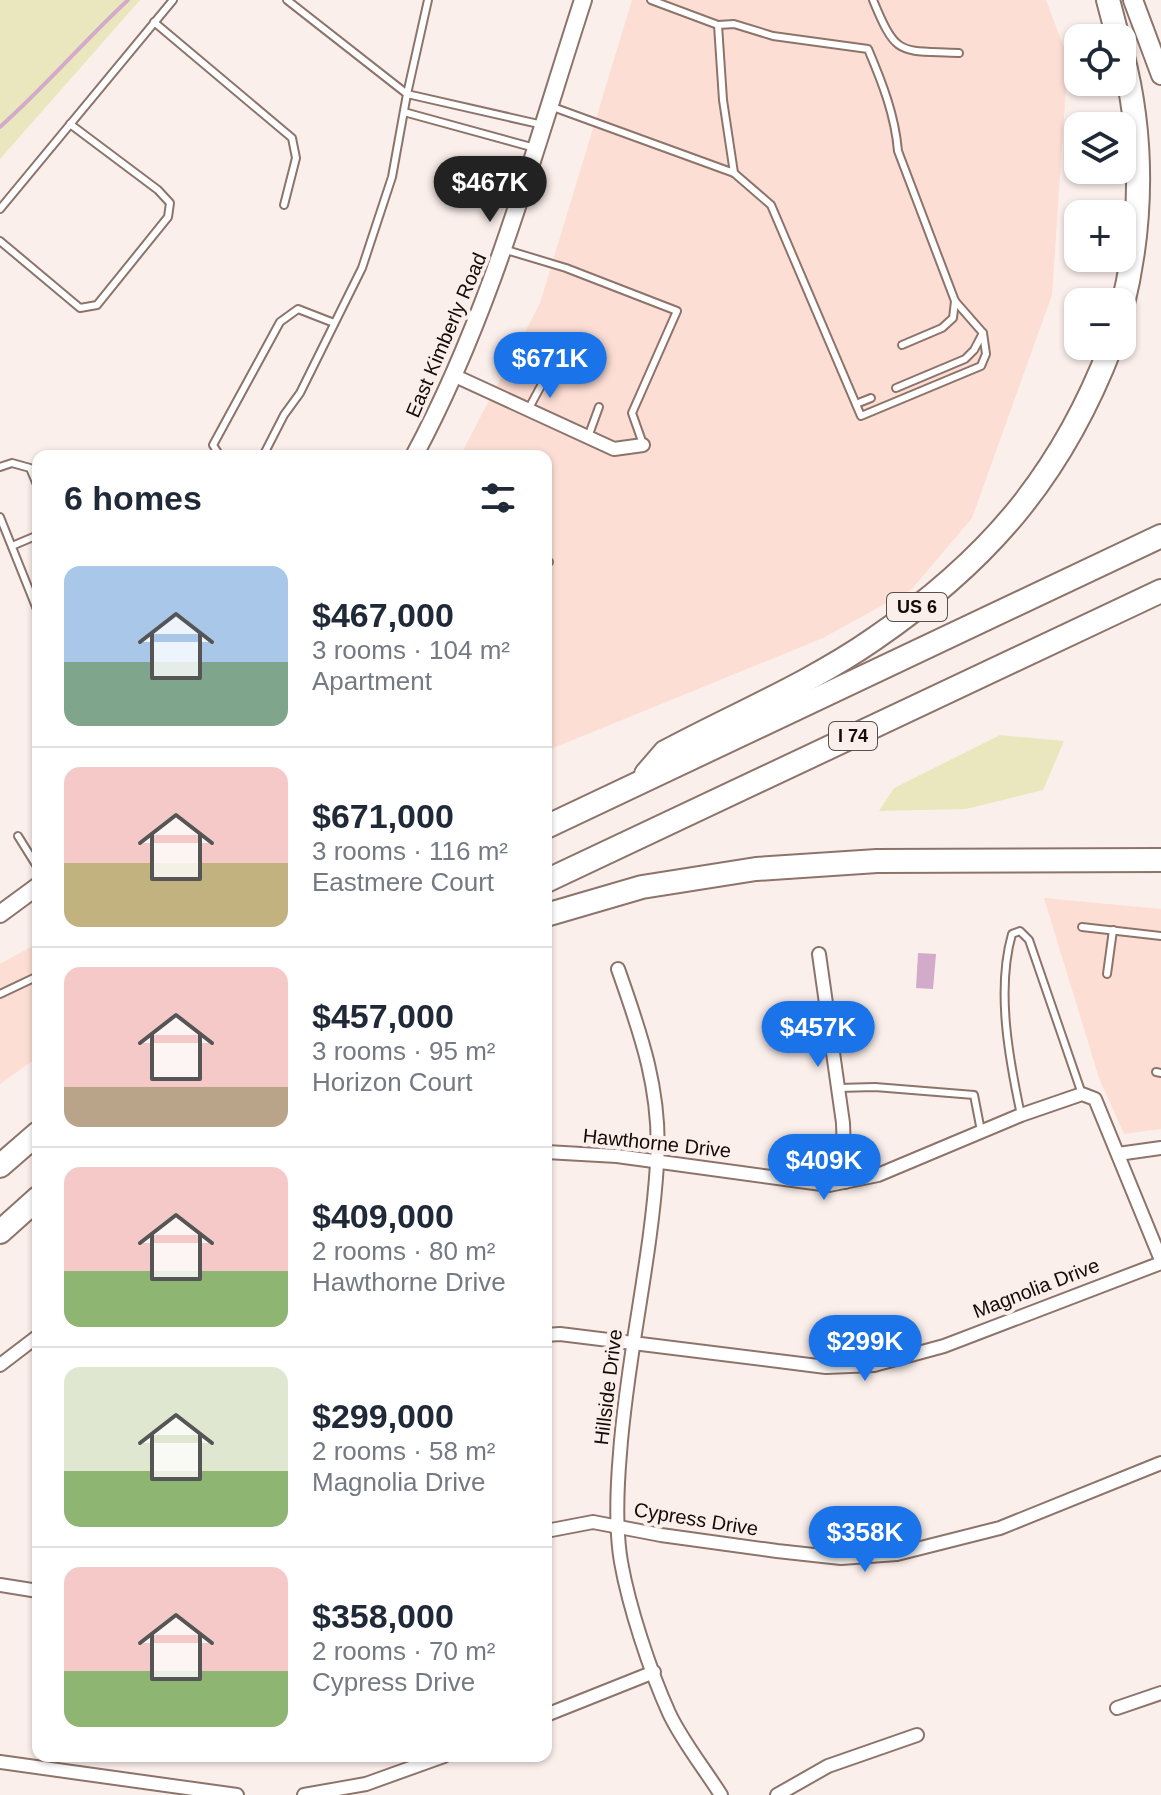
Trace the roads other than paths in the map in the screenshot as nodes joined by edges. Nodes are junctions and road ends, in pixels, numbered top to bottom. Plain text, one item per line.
1 (173, 0) edge
2 (287, 0) edge
3 (428, 0) edge
4 (583, 0) edge
5 (651, 0) edge
6 (873, 0) edge
7 (1108, 0) edge
8 (1133, 0) edge
9 (154, 22) junction
10 (1114, 24) edge
11 (718, 25) junction
12 (959, 53) dead end
13 (1161, 75) edge
14 (407, 94) junction
15 (1131, 96) edge
16 (549, 106) junction
17 (404, 112) junction
18 (70, 124) junction
19 (543, 125) junction
20 (536, 148) junction
21 (734, 173) junction
22 (284, 205) dead end
23 (0, 209) edge
24 (0, 241) edge
25 (503, 249) junction
26 (1126, 288) edge
27 (955, 301) junction
28 (334, 323) junction
29 (983, 333) junction
30 (902, 345) dead end
31 (1105, 360) edge
32 (453, 375) junction
33 (543, 382) dead end
34 (896, 388) dead end
35 (871, 398) dead end
36 (856, 404) junction
37 (599, 407) dead end
38 (528, 410) junction
39 (588, 437) junction
40 (643, 445) joint
41 (216, 450) edge
42 (266, 450) edge
43 (417, 450) edge
44 (0, 467) edge
45 (32, 473) edge
46 (0, 517) edge
47 (1161, 536) edge
48 (32, 538) edge
49 (12, 546) junction
50 (1161, 591) edge
51 (32, 597) edge
52 (640, 782) junction
53 (552, 824) edge
54 (18, 836) dead end
55 (32, 858) edge
56 (1161, 860) edge
57 (552, 878) edge
58 (32, 890) edge
59 (552, 913) edge
60 (0, 914) edge
61 (1082, 927) dead end
62 (1113, 930) junction
63 (1161, 936) edge
64 (819, 954) dead end
65 (618, 969) dead end
66 (1107, 974) dead end
67 (32, 979) edge
68 (0, 994) edge
69 (838, 1088) junction
70 (1082, 1094) junction
71 (1021, 1115) junction
72 (981, 1131) junction
73 (32, 1138) edge
74 (1161, 1148) edge
75 (552, 1152) edge
76 (1118, 1154) junction
77 (658, 1161) junction
78 (0, 1166) edge
79 (845, 1182) junction
80 (32, 1203) edge
81 (0, 1232) edge
82 (1161, 1261) edge
83 (552, 1335) edge
84 (32, 1340) edge
85 (633, 1342) junction
86 (0, 1365) edge
87 (1161, 1463) edge
88 (619, 1527) junction
89 (552, 1530) edge
90 (0, 1585) edge
91 (32, 1590) edge
92 (654, 1672) junction
93 (1161, 1693) edge
94 (1117, 1708) dead end
95 (552, 1713) edge
96 (917, 1735) dead end
97 (0, 1762) edge
98 (427, 1762) edge
99 (237, 1795) edge
100 (304, 1795) edge
101 (721, 1795) edge
102 (777, 1795) edge

1 - 9 lane
2 - 14 lane
3 - 14 lane
4 - 16 main road, East Kimberly Road
5 - 11 lane
6 - 12 lane
7 - 10 highway
8 - 13 main road
9 - 18 lane
9 - 22 lane
11 - 21 lane
11 - 27 lane
14 - 17 lane
14 - 19 lane
15 - 26 highway
16 - 19 main road, East Kimberly Road
16 - 21 lane
17 - 20 lane
17 - 28 lane
18 - 23 lane
18 - 24 lane
19 - 20 main road, East Kimberly Road
20 - 25 main road, East Kimberly Road
21 - 36 lane
25 - 32 main road, East Kimberly Road
25 - 40 lane
27 - 29 lane
27 - 30 lane
28 - 41 lane
28 - 42 lane
29 - 34 lane
29 - 36 lane
31 - 52 highway, US 6
32 - 38 street
32 - 43 main road, East Kimberly Road
33 - 38 lane
35 - 36 lane
37 - 39 lane
38 - 39 street
39 - 40 street
44 - 45 lane
46 - 49 lane
47 - 52 highway, I 74
48 - 49 lane
49 - 51 lane
50 - 57 highway, I 74
52 - 53 highway, I 74
54 - 55 lane
56 - 59 highway
58 - 60 main road
61 - 62 lane
62 - 63 lane
62 - 66 lane
64 - 69 street
65 - 77 street, Hillside Drive
67 - 68 lane
69 - 72 lane
69 - 79 street
70 - 71 street, Hawthorne Drive
70 - 71 lane
70 - 76 street
71 - 72 street, Hawthorne Drive
72 - 79 street, Hawthorne Drive
73 - 78 highway
74 - 76 street
75 - 77 street, Hawthorne Drive
76 - 82 street
77 - 79 street, Hawthorne Drive
77 - 85 street, Hillside Drive
80 - 81 highway
82 - 85 street, Magnolia Drive
83 - 85 street, Magnolia Drive
84 - 86 street
85 - 88 street, Hillside Drive
87 - 88 street, Cypress Drive
88 - 89 street, Cypress Drive
88 - 92 street, Hillside Drive
90 - 91 street
92 - 95 street
92 - 101 street, Hillside Drive
93 - 94 street
96 - 102 street
97 - 99 street
98 - 100 street

